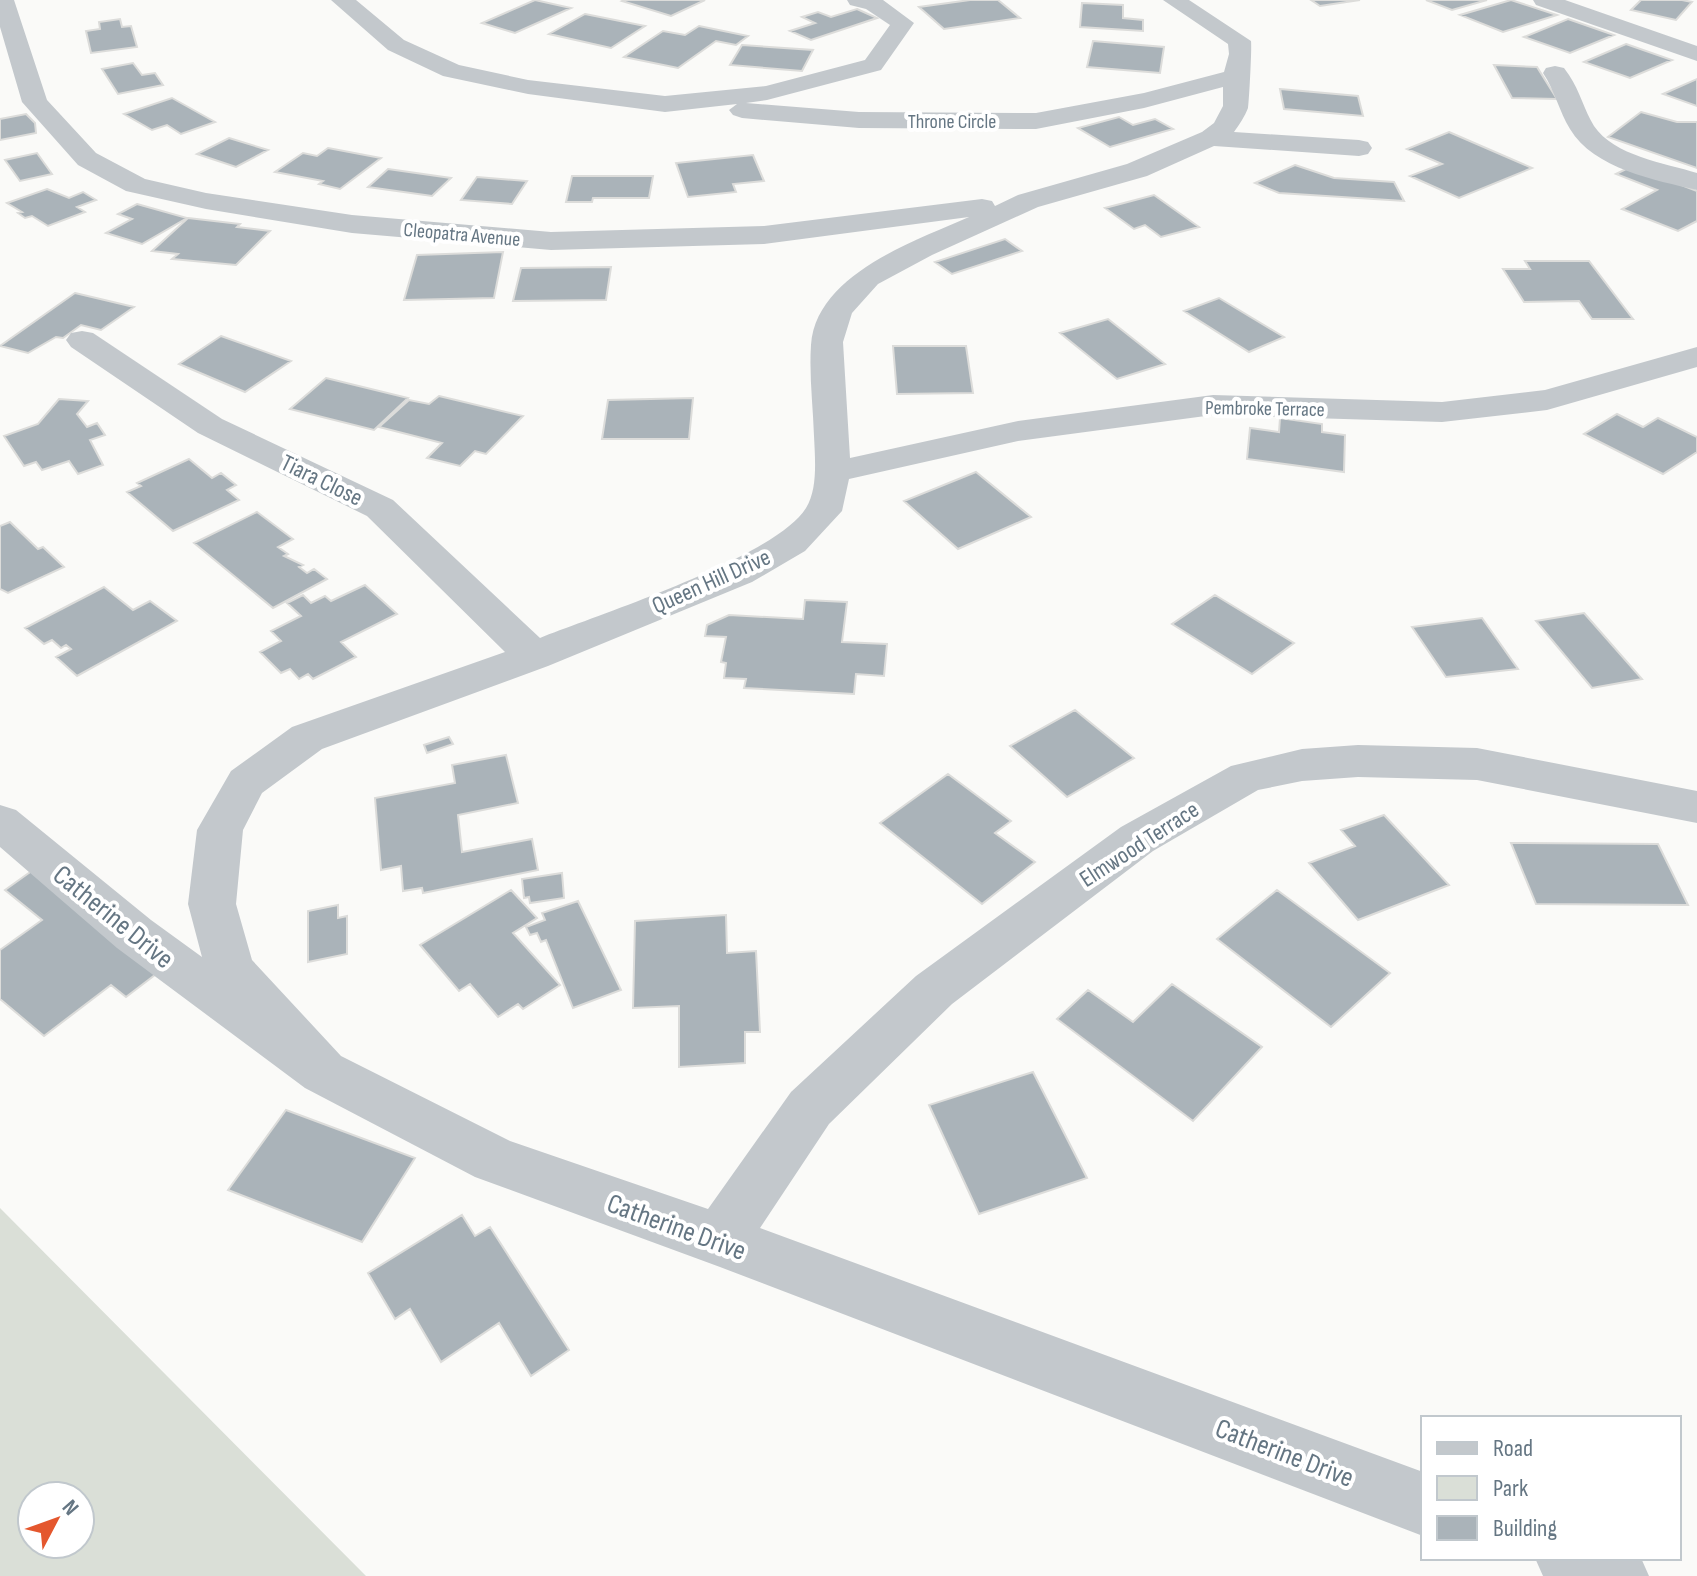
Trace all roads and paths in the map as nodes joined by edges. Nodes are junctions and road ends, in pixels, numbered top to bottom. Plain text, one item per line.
1 (3, 0) edge
2 (342, 0) edge
3 (858, 0) edge
4 (1174, 0) edge
5 (1544, 0) edge
6 (1697, 54) edge
7 (1555, 73) dead end
8 (1235, 77) junction
9 (665, 104) junction
10 (1211, 138) junction
11 (1359, 148) dead end
12 (1697, 182) edge
13 (1028, 201) junction
14 (82, 340) dead end
15 (1697, 357) edge
16 (833, 472) junction
17 (534, 656) junction
18 (1697, 807) edge
19 (0, 822) edge
20 (323, 1072) junction
21 (720, 1240) junction
22 (1421, 1503) edge
23 (1573, 1560) edge
24 (1616, 1576) edge

1 - 13 street, Cleopatra Avenue
2 - 9 street, Throne Circle
3 - 9 street, Throne Circle
4 - 8 street, Queen Hill Drive
5 - 6 street
7 - 12 street
8 - 9 street, Throne Circle
8 - 10 street, Queen Hill Drive
10 - 11 street
10 - 13 street, Queen Hill Drive
13 - 16 street, Queen Hill Drive
14 - 17 street, Tiara Close
15 - 16 street, Pembroke Terrace
16 - 17 street, Queen Hill Drive
17 - 20 street, Queen Hill Drive
18 - 21 street, Elmwood Terrace
19 - 20 street, Catherine Drive
20 - 21 street, Catherine Drive
21 - 22 street, Catherine Drive
23 - 24 street

